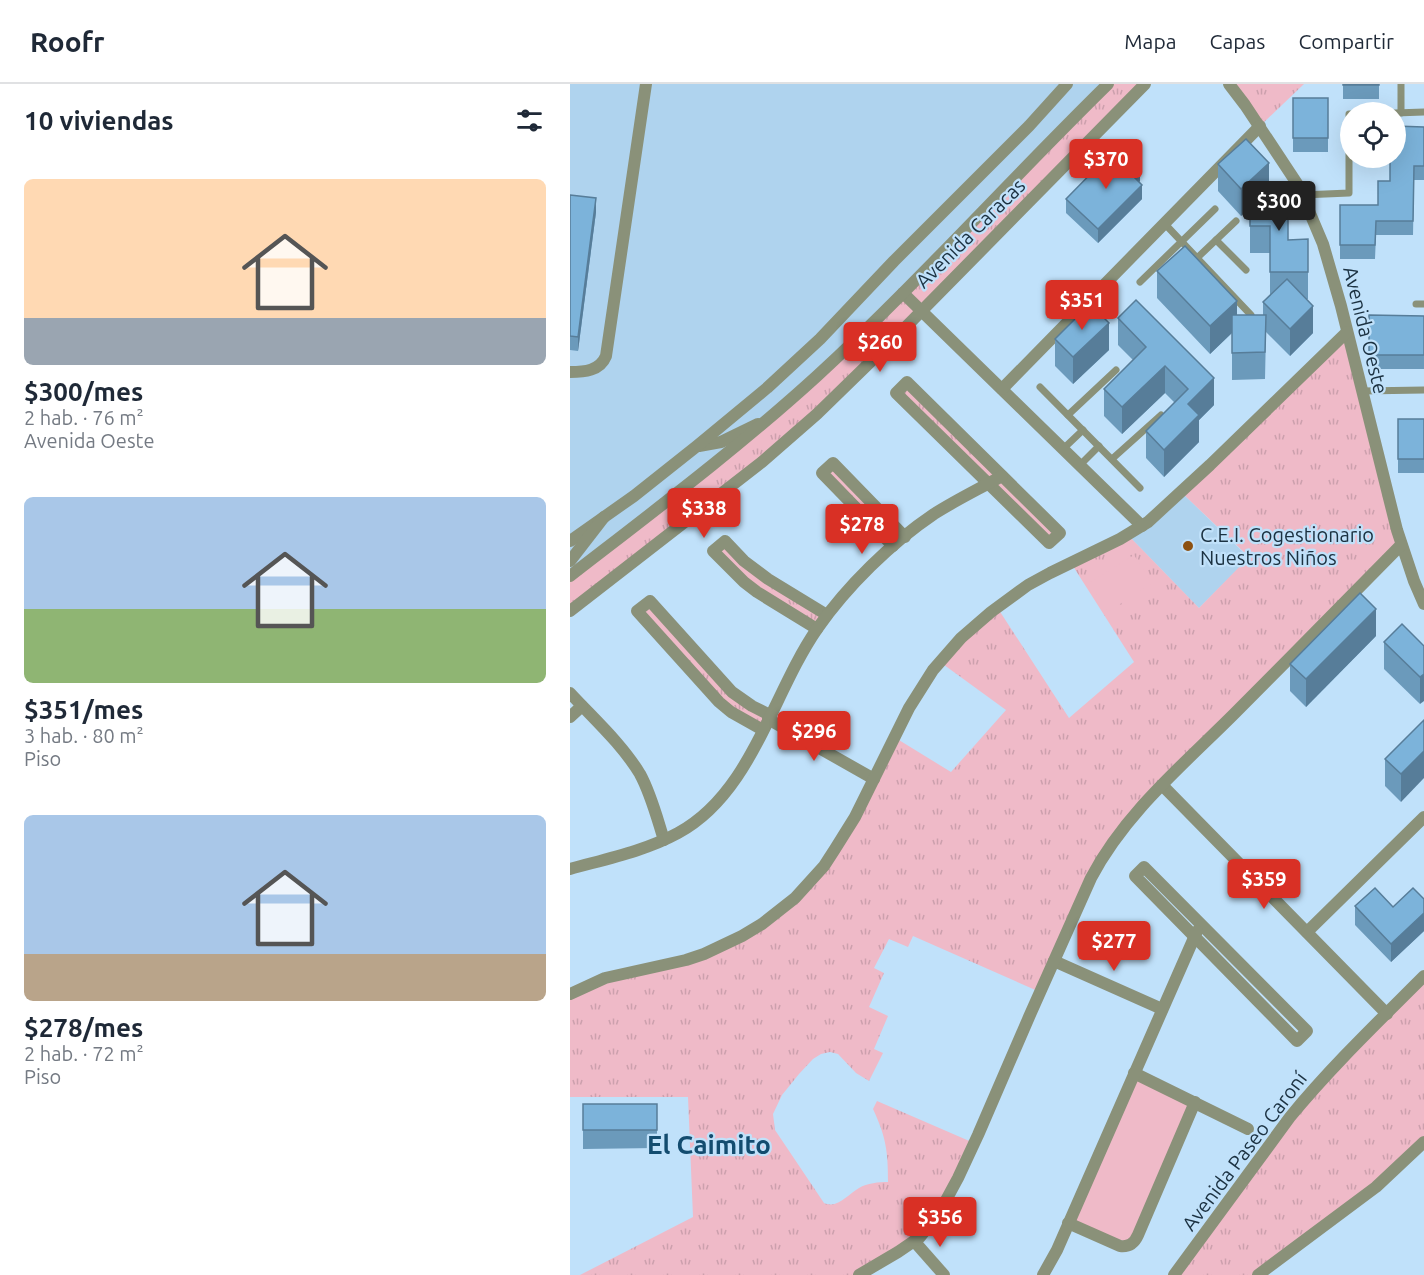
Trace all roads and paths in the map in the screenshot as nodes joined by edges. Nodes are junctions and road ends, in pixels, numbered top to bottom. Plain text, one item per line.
1 (646, 84) edge
2 (1067, 84) edge
3 (1108, 84) edge
4 (1145, 84) edge
5 (1229, 84) edge
6 (1401, 84) edge
7 (1399, 102) edge
8 (1424, 112) edge
9 (1406, 113) edge
10 (1260, 126) junction
11 (1349, 168) edge
12 (1302, 195) junction
13 (1215, 209) dead end
14 (1236, 221) dead end
15 (1164, 224) junction
16 (1216, 240) junction
17 (1182, 242) junction
18 (1197, 258) junction
19 (1246, 270) dead end
20 (1140, 282) dead end
21 (903, 293) junction
22 (922, 310) junction
23 (1251, 315) edge
24 (1347, 332) junction
25 (1116, 370) dead end
26 (570, 372) edge
27 (1040, 387) dead end
28 (1002, 390) junction
29 (1424, 390) edge
30 (1362, 391) junction
31 (1068, 415) junction
32 (1161, 415) edge
33 (769, 419) junction
34 (1083, 430) junction
35 (1099, 446) junction
36 (698, 447) junction
37 (1063, 449) junction
38 (1112, 459) junction
39 (1080, 465) junction
40 (1002, 476) junction
41 (989, 483) junction
42 (1140, 488) dead end
43 (604, 517) junction
44 (1142, 526) junction
45 (904, 537) junction
46 (570, 541) edge
47 (1401, 545) junction
48 (893, 546) junction
49 (570, 561) edge
50 (570, 576) edge
51 (1424, 604) edge
52 (570, 611) edge
53 (828, 615) junction
54 (817, 629) junction
55 (570, 693) edge
56 (582, 706) junction
57 (570, 717) edge
58 (767, 722) junction
59 (874, 778) junction
60 (1162, 785) junction
61 (1424, 817) edge
62 (664, 840) junction
63 (570, 869) edge
64 (1200, 924) junction
65 (1307, 932) junction
66 (1194, 936) junction
67 (1054, 961) junction
68 (1424, 976) edge
69 (570, 994) edge
70 (1162, 1009) junction
71 (1386, 1014) junction
72 (1134, 1073) junction
73 (1195, 1102) junction
74 (1248, 1129) dead end
75 (1424, 1142) edge
76 (1068, 1224) junction
77 (914, 1241) junction
78 (859, 1275) edge
79 (944, 1275) edge
80 (1043, 1275) edge
81 (1174, 1275) edge
82 (1258, 1275) edge

1 - 26 street
2 - 36 street
3 - 21 street, Avenida Caracas
4 - 22 street, Avenida Caracas
5 - 10 street, Avenida Oeste
6 - 7 lane
8 - 9 lane
10 - 12 street, Avenida Oeste
10 - 15 street
11 - 12 lane
12 - 24 street, Avenida Oeste
13 - 17 lane
14 - 16 lane
15 - 17 lane
15 - 28 street
16 - 18 lane
16 - 19 lane
17 - 18 lane
17 - 20 lane
18 - 23 lane
21 - 22 street
21 - 33 street, Avenida Caracas
22 - 28 street
22 - 52 street, Avenida Caracas
24 - 30 street, Avenida Oeste
24 - 44 street
25 - 31 lane
27 - 31 lane
28 - 37 street
29 - 30 lane
30 - 47 street, Avenida Oeste
31 - 34 lane
32 - 38 lane
33 - 36 street
33 - 50 street, Avenida Caracas
34 - 35 lane
34 - 37 lane
35 - 38 lane
35 - 39 lane
36 - 43 street
37 - 39 street
38 - 42 lane
39 - 44 street
40 - 41 street
40 - 41 street
40 - 41 street
41 - 45 street
43 - 46 street
43 - 49 street
44 - 59 street
45 - 48 street
45 - 48 street
47 - 51 street, Avenida Oeste
47 - 60 street
48 - 53 street
53 - 54 street
53 - 54 street
54 - 58 street
55 - 56 street
56 - 57 street
56 - 62 street
58 - 58 street
58 - 59 street
58 - 62 street
59 - 69 street
60 - 65 street
60 - 67 street
61 - 65 street
62 - 63 street
64 - 66 street
64 - 66 street
64 - 66 street
65 - 71 street
66 - 70 street
67 - 70 street
67 - 77 street
68 - 71 street, Avenida Paseo Caroní
70 - 72 street
71 - 81 street, Avenida Paseo Caroní
72 - 73 street
72 - 76 street
73 - 74 street
73 - 76 street
75 - 82 street
76 - 80 street
77 - 78 street
77 - 79 street

